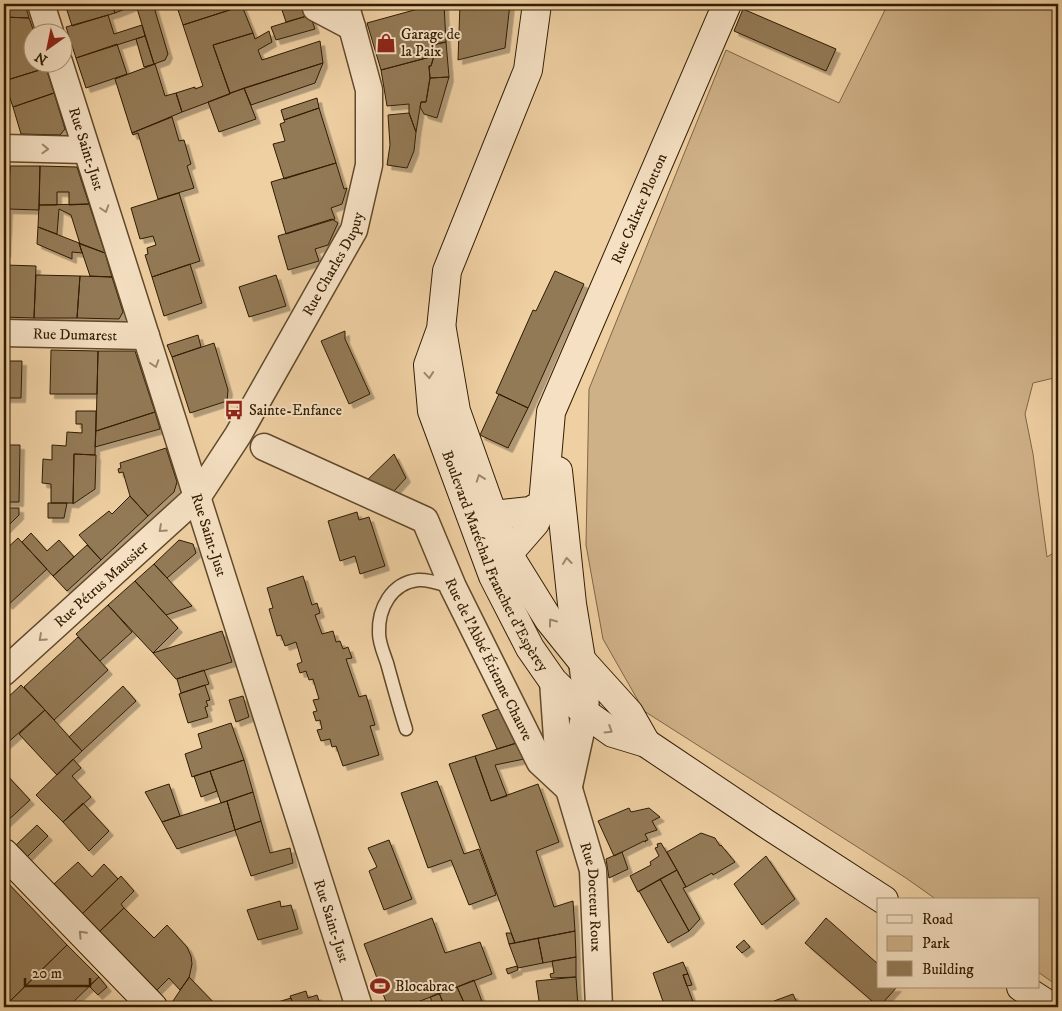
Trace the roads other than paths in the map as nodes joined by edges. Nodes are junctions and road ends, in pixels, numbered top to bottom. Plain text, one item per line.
1 (41, 4) edge
2 (314, 4) edge
3 (537, 4) edge
4 (727, 4) edge
5 (348, 15) edge
6 (47, 22) edge
7 (62, 72) edge
8 (4, 148) edge
9 (86, 150) junction
10 (441, 329) junction
11 (4, 333) edge
12 (146, 336) junction
13 (551, 412) junction
14 (264, 447) dead end
15 (198, 496) junction
16 (543, 504) junction
17 (493, 515) junction
18 (508, 554) junction
19 (453, 587) junction
20 (499, 588) junction
21 (582, 661) junction
22 (4, 672) edge
23 (553, 681) junction
24 (585, 713) junction
25 (406, 729) dead end
26 (646, 743) junction
27 (569, 789) junction
28 (4, 853) edge
29 (881, 898) edge
30 (1023, 988) edge
31 (153, 1007) edge
32 (359, 1007) edge
33 (599, 1007) edge
34 (1052, 1007) edge

1 - 6 street
2 - 5 street
3 - 10 main road, Boulevard Maréchal Franchet d'Espèrey
4 - 13 main road, Rue Calixte Plotton
5 - 15 street, Rue Charles Dupuy
7 - 9 street, Rue Saint-Just
8 -> 9 street
9 -> 12 street, Rue Saint-Just
17 -> 10 main road, Boulevard Maréchal Franchet d'Espèrey
10 -> 20 main road, Boulevard Maréchal Franchet d'Espèrey
11 - 12 street, Rue Dumarest
12 -> 15 street, Rue Saint-Just
13 - 16 main road, Rue Calixte Plotton
21 -> 13 main road, Rue Calixte Plotton
14 - 19 street, Rue de l'Abbé Étienne Chauve
15 -> 22 street, Rue Pétrus Maussier
15 - 32 street, Rue Saint-Just
16 - 17 main road
16 - 18 main road, Rue Calixte Plotton
17 - 18 main road, Boulevard Maréchal Franchet d'Espèrey
18 - 20 main road, Rue Calixte Plotton
21 -> 18 main road, Boulevard Maréchal Franchet d'Espèrey
19 - 25 lane
19 - 27 street, Rue de l'Abbé Étienne Chauve
20 - 23 main road, Boulevard Maréchal Franchet d'Espèrey
21 - 24 street, Rue Docteur Roux
21 - 26 main road, Boulevard Maréchal Franchet d'Espèrey
23 - 24 main road, Boulevard Maréchal Franchet d'Espèrey
23 - 27 street, Rue Docteur Roux
24 -> 26 main road, Boulevard Maréchal Franchet d'Espèrey
24 - 27 street, Rue Docteur Roux
26 - 29 main road, Boulevard Maréchal Franchet d'Espèrey
27 - 33 street, Rue Docteur Roux
31 -> 28 main road
30 - 34 main road

